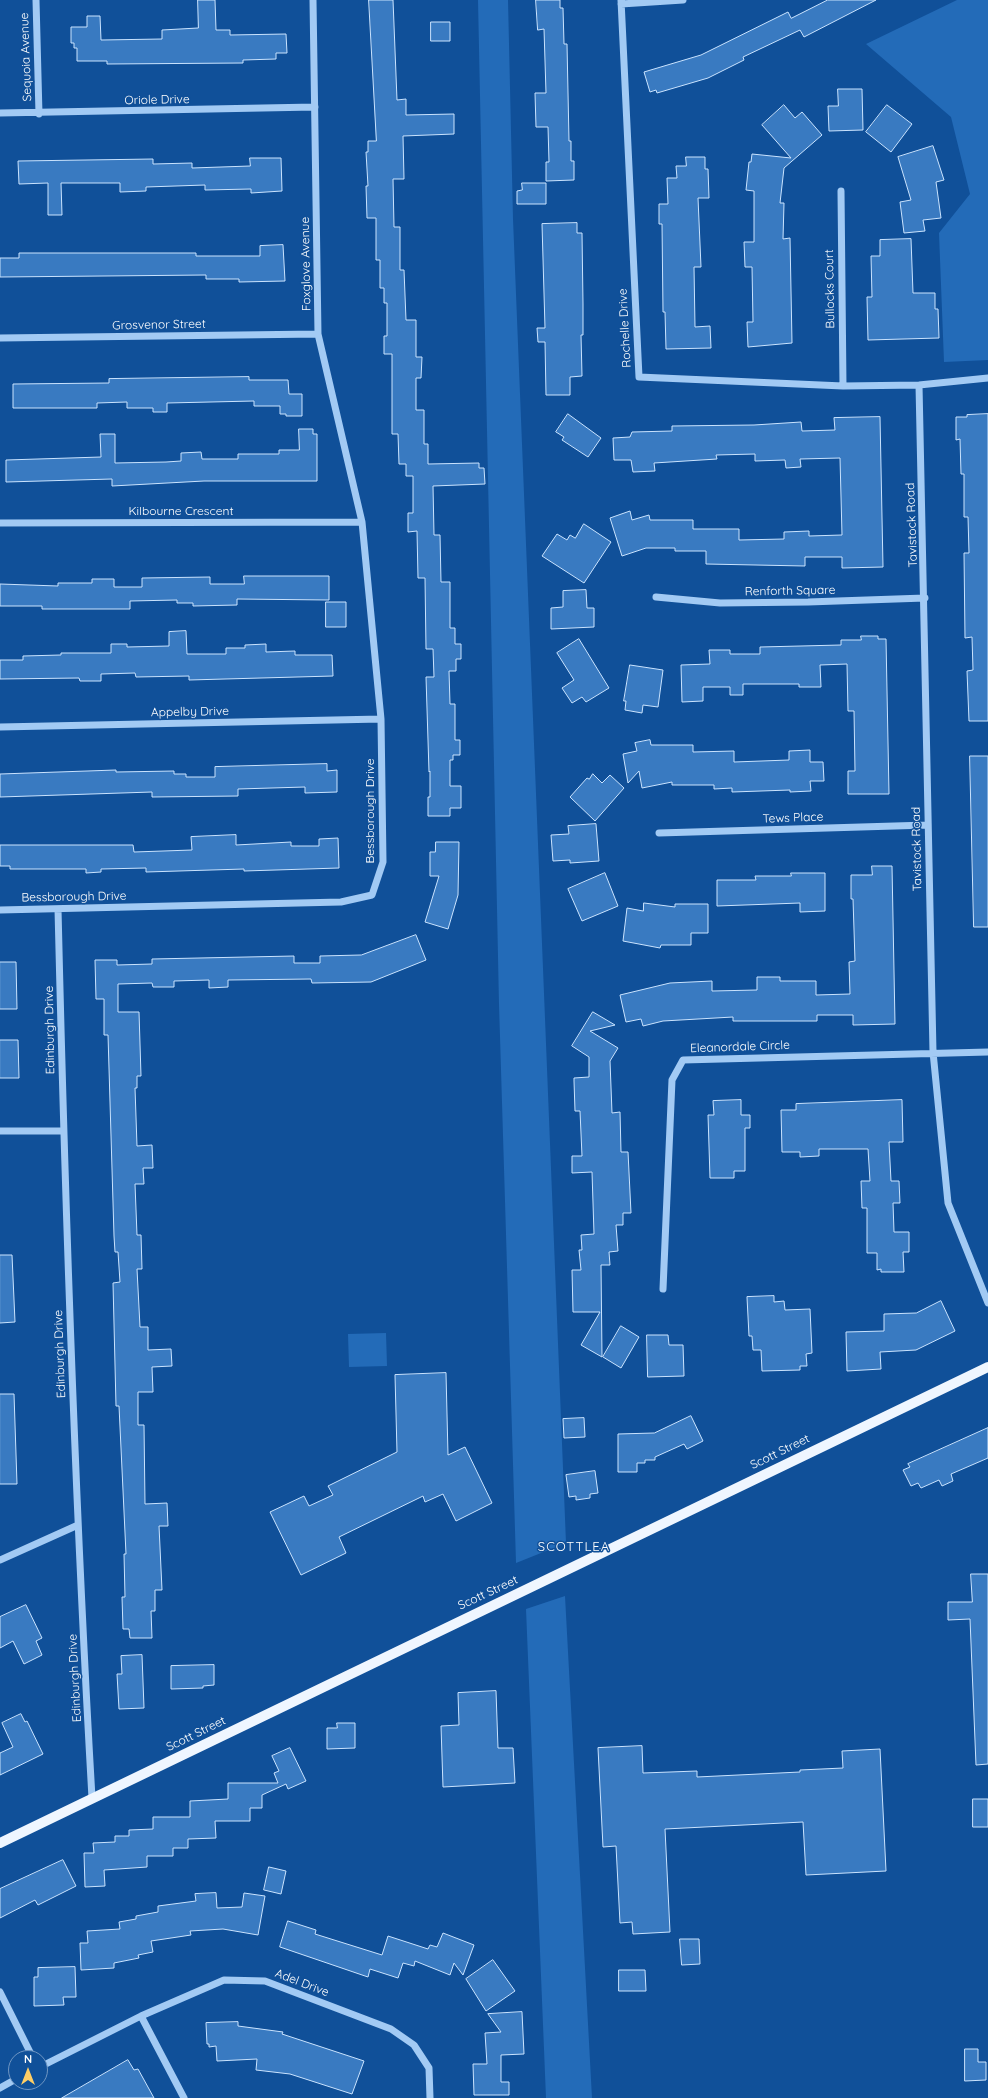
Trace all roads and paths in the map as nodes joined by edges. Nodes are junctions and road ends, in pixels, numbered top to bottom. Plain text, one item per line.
1 (36, 0) edge
2 (313, 0) edge
3 (683, 0) edge
4 (621, 2) edge
5 (315, 107) junction
6 (0, 114) edge
7 (39, 114) junction
8 (841, 191) dead end
9 (318, 334) junction
10 (0, 338) edge
11 (988, 378) edge
12 (919, 385) junction
13 (843, 386) junction
14 (362, 522) junction
15 (0, 523) edge
16 (656, 597) dead end
17 (925, 598) junction
18 (381, 719) junction
19 (0, 727) edge
20 (928, 825) junction
21 (659, 833) dead end
22 (58, 908) junction
23 (0, 910) edge
24 (933, 1052) junction
25 (988, 1052) edge
26 (0, 1131) edge
27 (63, 1131) junction
28 (662, 1289) dead end
29 (988, 1303) edge
30 (988, 1367) edge
31 (78, 1525) junction
32 (0, 1560) edge
33 (92, 1798) junction
34 (0, 1842) edge
35 (0, 1992) edge
36 (141, 2016) junction
37 (29, 2050) edge
38 (48, 2063) edge
39 (184, 2098) edge
40 (430, 2098) edge

1 - 7 street, Sequoia Avenue
2 - 5 street, Foxglove Avenue
3 - 4 street
4 - 13 street, Rochelle Drive
5 - 7 street, Oriole Drive
5 - 9 street, Foxglove Avenue
6 - 7 street, Oriole Drive
8 - 13 street, Bullocks Court
9 - 10 street, Grosvenor Street
9 - 14 street, Foxglove Avenue
11 - 12 street, Rochelle Drive
12 - 13 street, Rochelle Drive
12 - 17 street, Tavistock Road
14 - 15 street, Kilbourne Crescent
14 - 18 street, Bessborough Drive
16 - 17 street, Renforth Square
17 - 20 street, Tavistock Road
18 - 19 street, Appelby Drive
18 - 22 street, Bessborough Drive
20 - 21 street, Tews Place
20 - 24 street, Tavistock Road
22 - 23 street, Bessborough Drive
22 - 27 street, Edinburgh Drive
24 - 25 street
24 - 28 street, Eleanordale Circle
24 - 29 street, Tavistock Road
26 - 27 street
27 - 31 street, Edinburgh Drive
30 - 33 main road, Scott Street
31 - 32 street
31 - 33 street, Edinburgh Drive
33 - 34 main road, Scott Street
35 - 37 street
36 - 38 street, Adel Drive
36 - 39 street
36 - 40 street, Adel Drive

